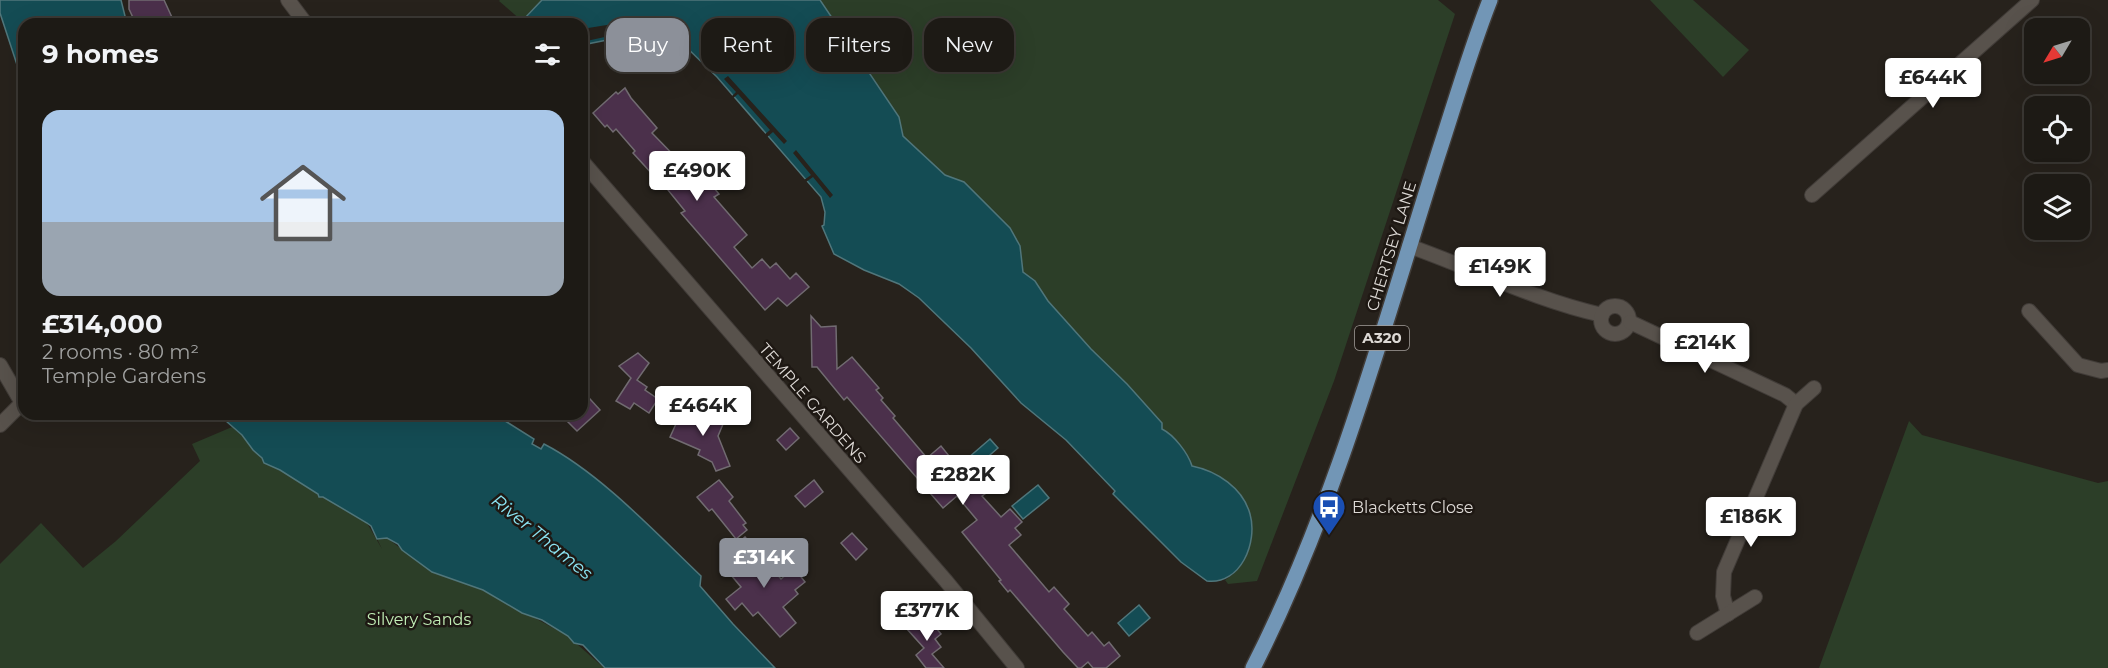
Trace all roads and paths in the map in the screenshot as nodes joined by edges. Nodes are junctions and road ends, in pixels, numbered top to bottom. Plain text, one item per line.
1 (288, 0) edge
2 (1490, 0) edge
3 (2032, 0) edge
4 (302, 18) edge
5 (588, 168) edge
6 (1812, 195) dead end
7 (1409, 246) junction
8 (2029, 311) dead end
9 (1602, 315) junction
10 (1630, 322) junction
11 (0, 365) edge
12 (2108, 370) edge
13 (1814, 387) dead end
14 (18, 394) edge
15 (1796, 404) junction
16 (18, 407) edge
17 (0, 425) edge
18 (1755, 597) dead end
19 (1728, 614) junction
20 (1697, 633) dead end
21 (1017, 668) edge
22 (1253, 668) edge

1 - 4 street
2 - 7 main road, CHERTSEY LANE / A320
3 - 6 street
5 - 21 street, TEMPLE GARDENS
7 - 9 street
7 - 22 main road, CHERTSEY LANE / A320
8 - 12 street
9 - 10 street
9 - 10 street
10 - 15 street
11 - 14 street
13 - 15 street
15 - 19 street
16 - 17 street
18 - 19 street
19 - 20 street

